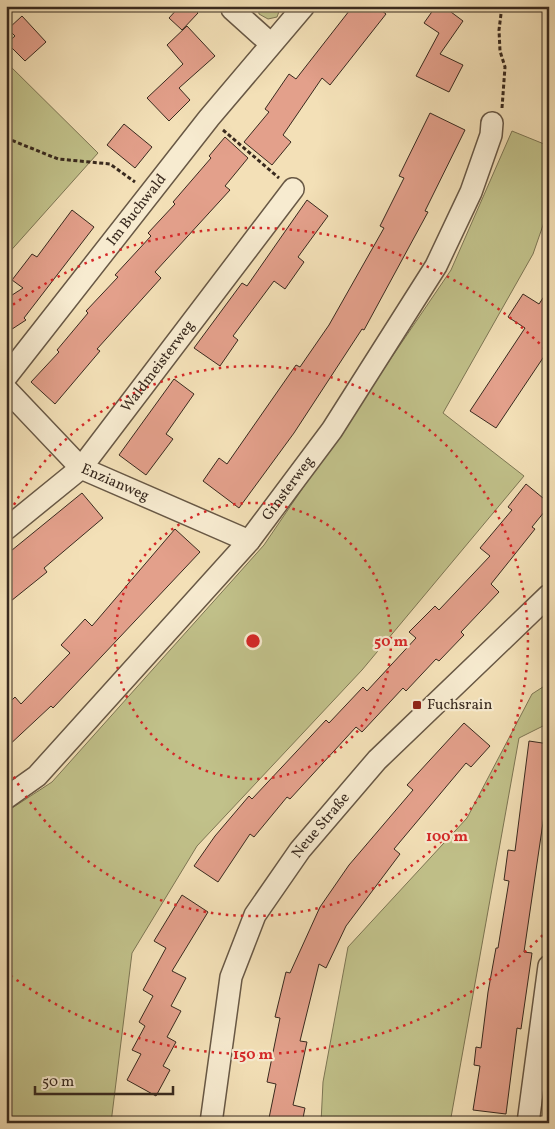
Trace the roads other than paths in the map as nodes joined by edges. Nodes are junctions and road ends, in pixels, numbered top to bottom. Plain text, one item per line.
1 (304, 6) edge
2 (231, 7) edge
3 (271, 44) junction
4 (492, 124) road end
5 (293, 190) road end
6 (6, 376) edge
7 (6, 389) edge
8 (81, 468) junction
9 (6, 529) edge
10 (249, 542) junction
11 (548, 596) edge
12 (6, 798) edge
13 (549, 966) edge
14 (211, 1123) edge
15 (528, 1123) edge

1 - 3 street, Im Buchwald
2 - 3 street
3 - 6 street, Im Buchwald
4 - 10 street, Ginsterweg
5 - 8 street, Waldmeisterweg
7 - 8 street, Enzianweg
8 - 9 street, Waldmeisterweg
8 - 10 street, Enzianweg
10 - 12 street, Ginsterweg
11 - 14 street, Neue Straße
13 - 15 street

